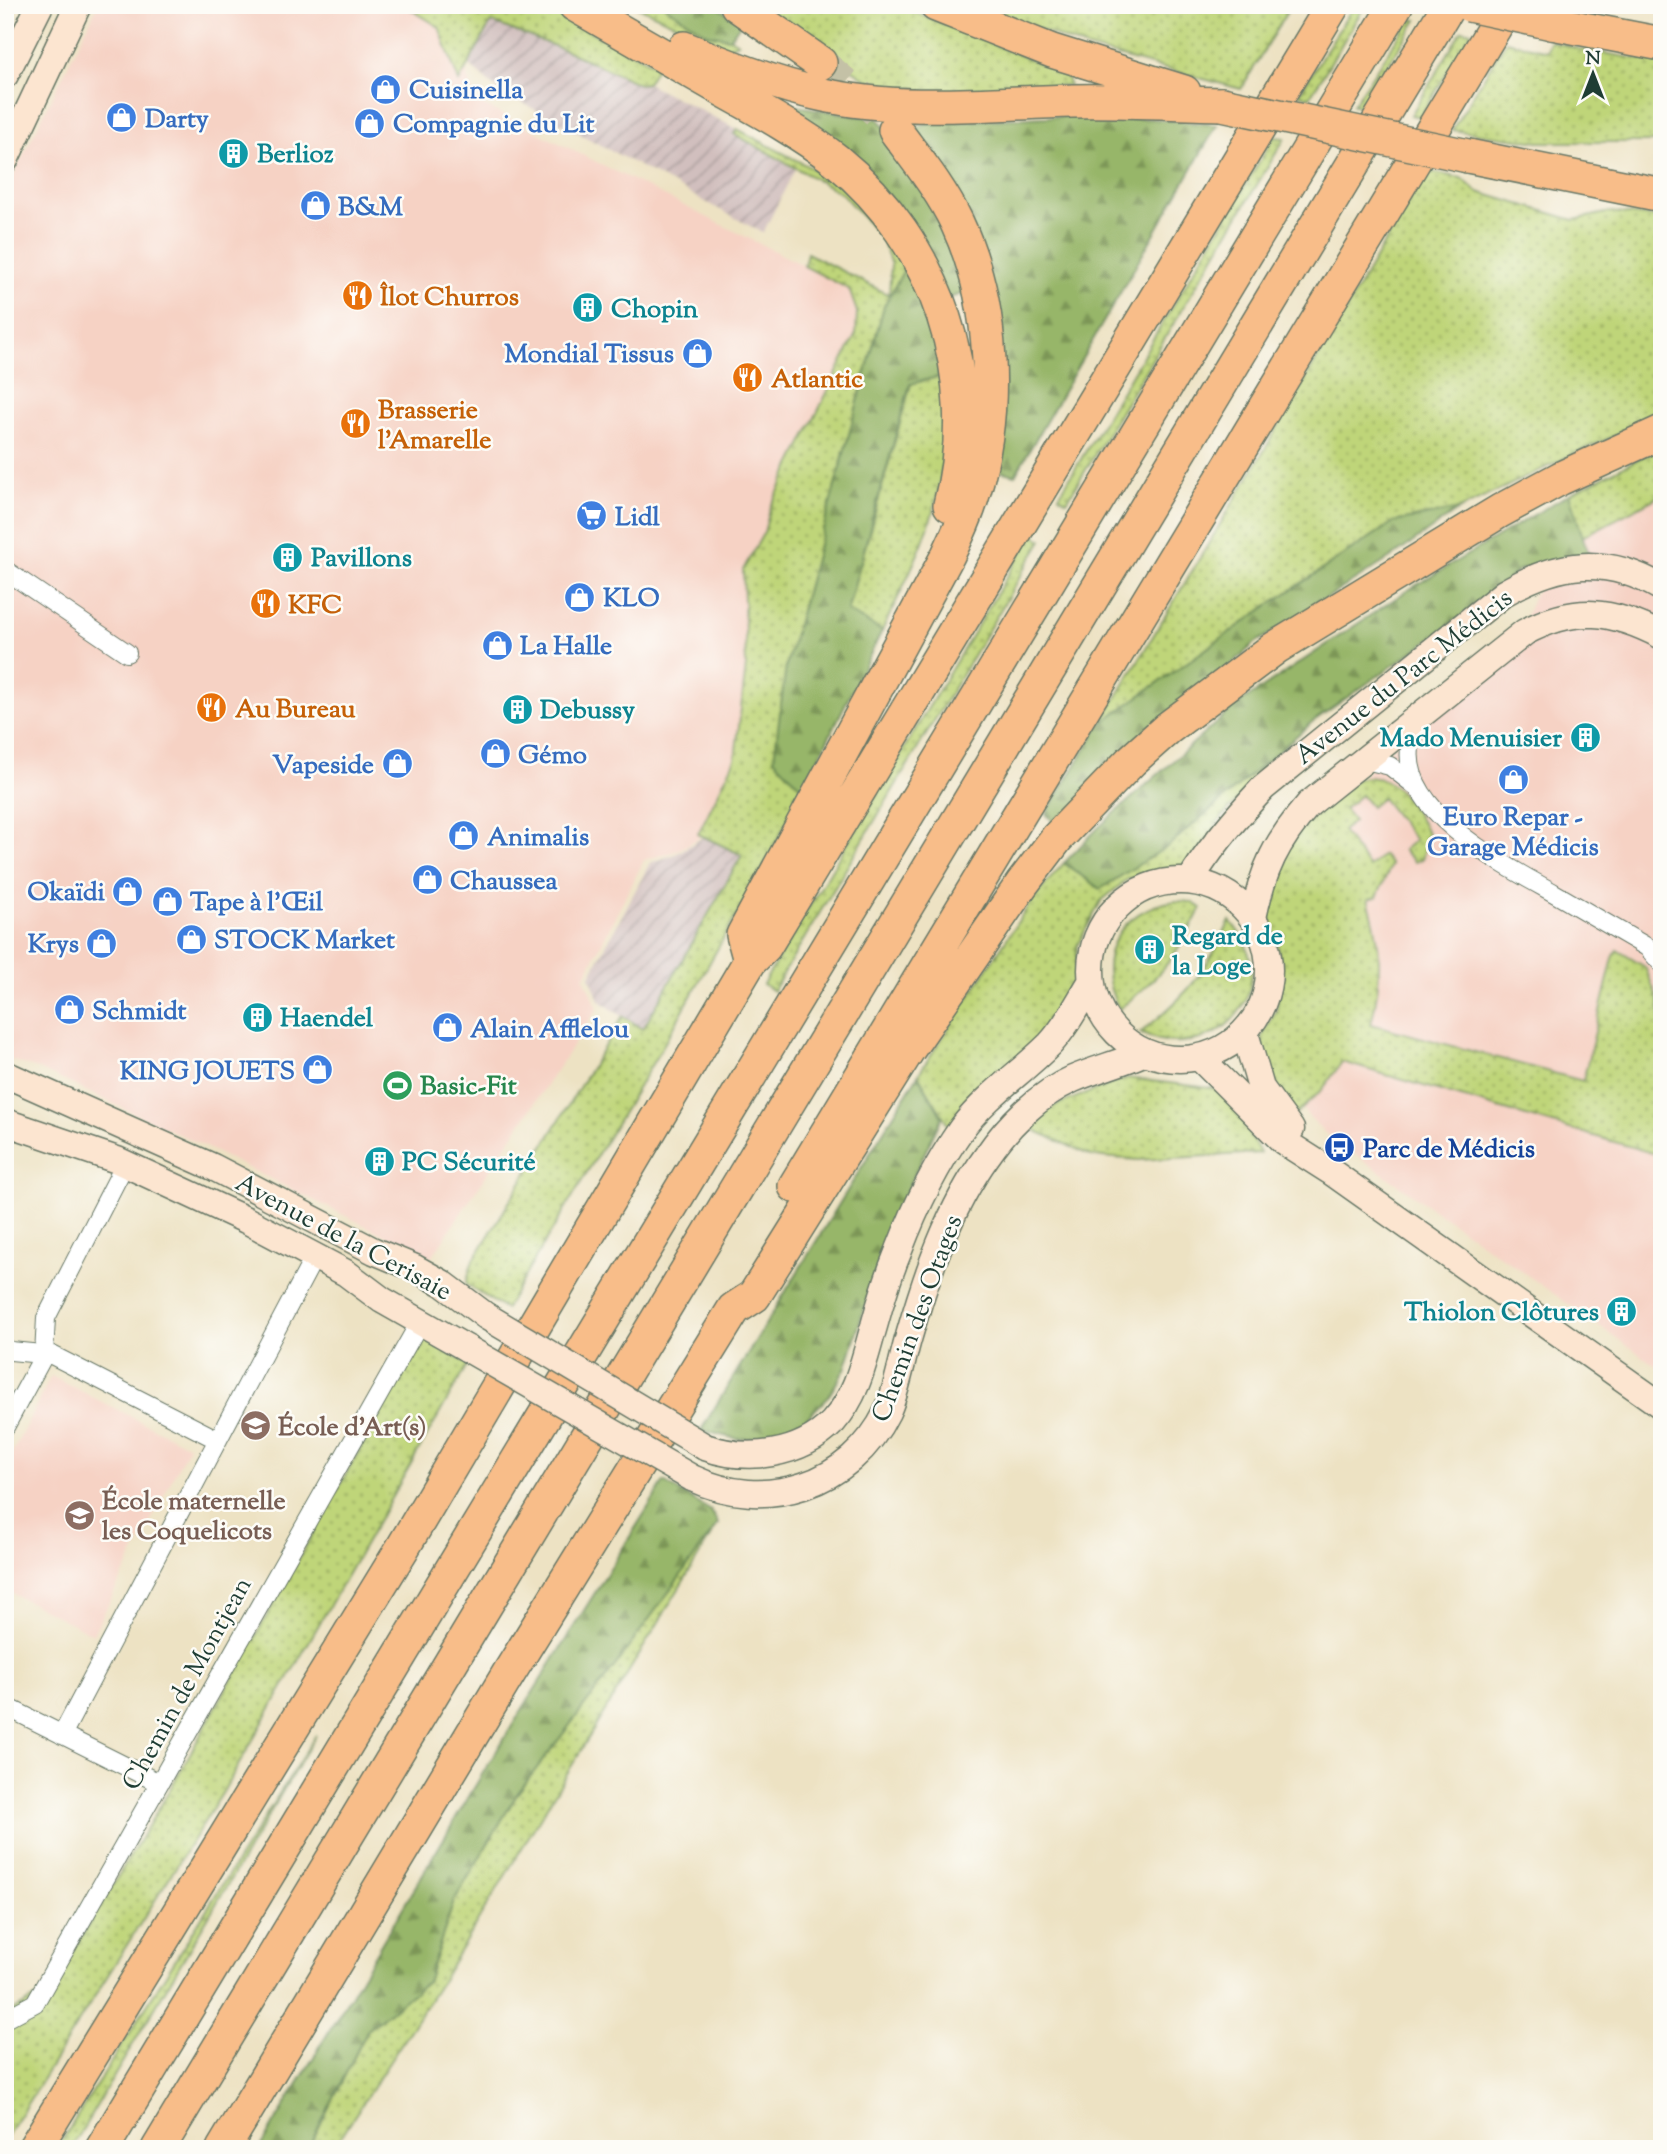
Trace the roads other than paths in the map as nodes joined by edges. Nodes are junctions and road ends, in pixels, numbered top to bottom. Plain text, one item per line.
1 (40, 5) edge
2 (78, 5) edge
3 (577, 5) edge
4 (737, 5) edge
5 (936, 5) edge
6 (1396, 5) edge
7 (1449, 5) edge
8 (1469, 5) edge
9 (1508, 5) edge
10 (1331, 8) edge
11 (1662, 44) edge
12 (820, 63) tunnel mouth
13 (5, 75) edge
14 (1222, 104) junction
15 (895, 130) tunnel mouth
16 (5, 160) edge
17 (1662, 195) edge
18 (1662, 432) edge
19 (5, 570) edge
20 (1662, 588) edge
21 (920, 607) junction
22 (1662, 636) edge
23 (127, 653) dead end
24 (1424, 715) junction
25 (1366, 760) junction
26 (1417, 787) junction
27 (1190, 881) junction
28 (1253, 918) junction
29 (750, 961) junction
30 (1662, 964) edge
31 (1091, 982) junction
32 (1245, 1033) junction
33 (1143, 1053) junction
34 (1200, 1058) junction
35 (5, 1074) edge
36 (5, 1122) edge
37 (125, 1164) junction
38 (1330, 1171) junction
39 (315, 1256) junction
40 (734, 1309) junction
41 (420, 1322) junction
42 (5, 1348) edge
43 (44, 1354) junction
44 (1662, 1406) edge
45 (5, 1427) edge
46 (218, 1440) junction
47 (705, 1447) joint
48 (692, 1478) joint
49 (5, 1706) edge
50 (62, 1734) junction
51 (159, 1783) junction
52 (5, 2019) edge
53 (34, 2149) edge
54 (102, 2149) edge
55 (158, 2149) edge
56 (223, 2149) edge

1 - 13 street
2 - 16 street
3 - 14 highway
3 - 21 highway
4 - 12 highway
5 - 14 highway
6 - 54 highway
7 - 55 highway
8 - 11 highway, bridge
9 - 40 highway
10 - 29 highway
14 - 17 highway, bridge
15 - 21 highway
18 - 40 highway
19 - 23 street
20 - 27 street, Avenue du Parc Médicis
21 - 29 highway
22 - 24 street, Avenue du Parc Médicis
24 - 25 street, Avenue du Parc Médicis
24 - 26 street
25 - 26 street
25 - 28 street, Avenue du Parc Médicis
26 - 30 street
27 - 28 street
27 - 31 street
28 - 32 street
29 - 53 highway
31 - 33 street
31 - 47 street, Chemin des Otages
32 - 34 street
32 - 38 street
33 - 34 street
33 - 48 street, Chemin des Otages
34 - 38 street
35 - 47 street, Avenue de la Cerisaie, bridge
36 - 37 street, Avenue de la Cerisaie
37 - 39 street, Avenue de la Cerisaie
37 - 43 street
38 - 44 street
39 - 41 street, Avenue de la Cerisaie
39 - 46 street
40 - 56 highway
41 - 48 street, Avenue de la Cerisaie, bridge
41 - 51 street, Chemin de Montjean
42 - 43 street
43 - 45 street
43 - 46 street
46 - 50 street
49 - 50 street
50 - 51 street
51 - 52 street, Chemin de Montjean

